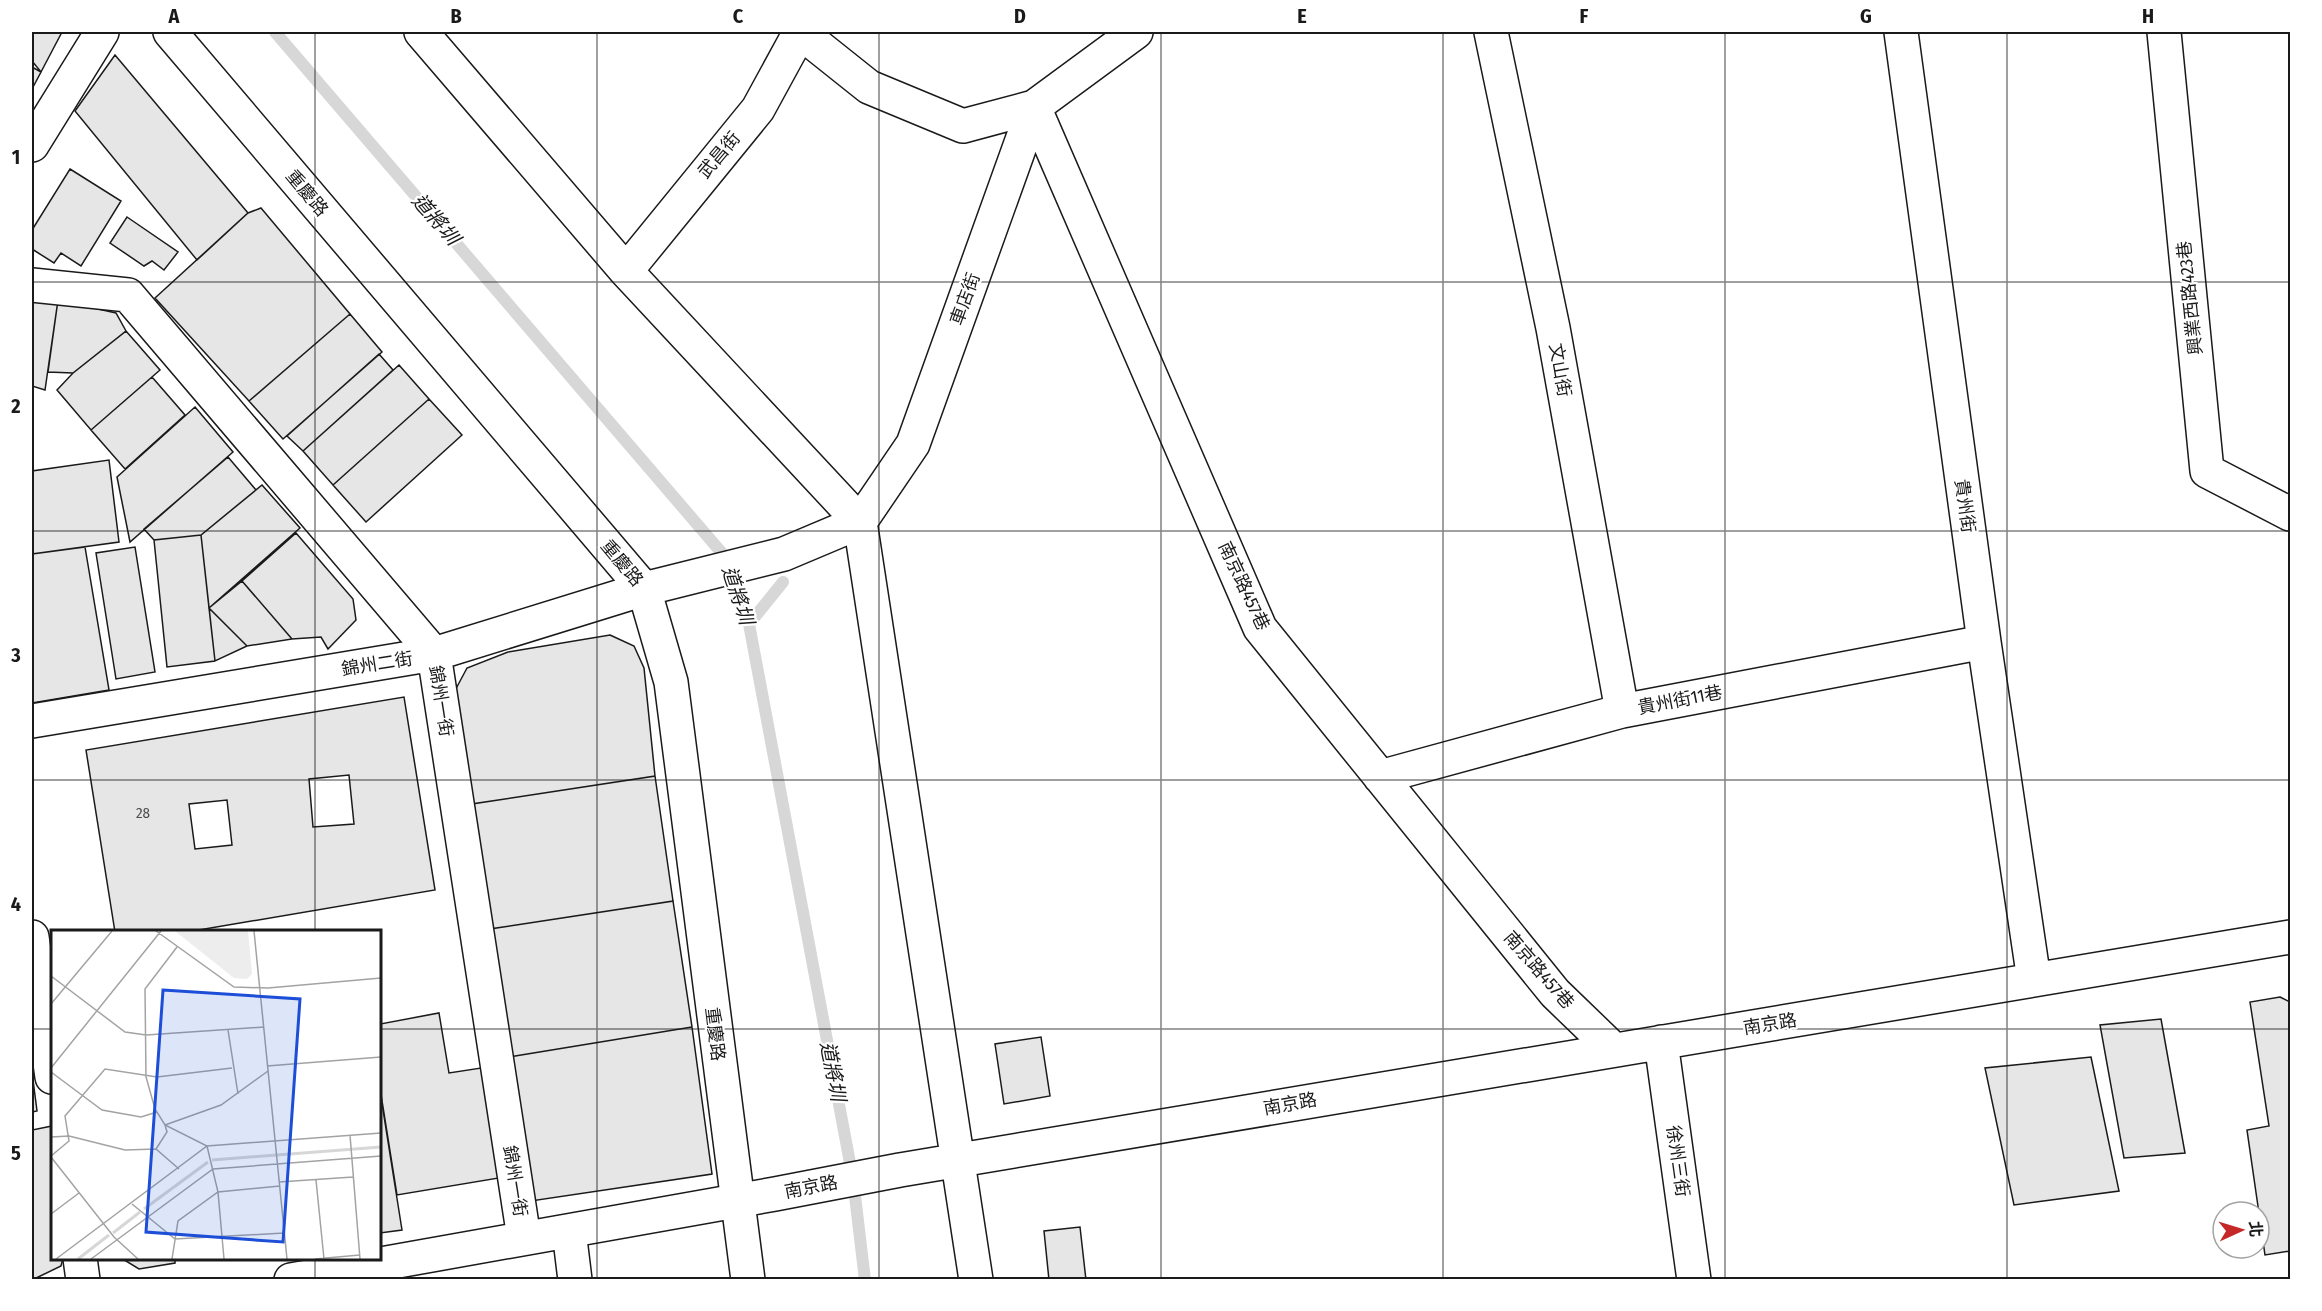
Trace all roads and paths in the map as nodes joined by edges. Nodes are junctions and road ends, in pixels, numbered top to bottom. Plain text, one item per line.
1 (102, 32) edge
2 (170, 32) edge
3 (421, 32) edge
4 (800, 32) edge
5 (1136, 32) edge
6 (1491, 32) edge
7 (1901, 32) edge
8 (2164, 32) edge
9 (1034, 107) junction
10 (32, 145) edge
11 (626, 271) junction
12 (32, 285) edge
13 (2290, 514) edge
14 (860, 522) junction
15 (660, 585) junction
16 (1984, 642) junction
17 (434, 654) junction
18 (1622, 711) junction
19 (32, 722) edge
20 (1380, 777) junction
21 (32, 937) edge
22 (2290, 937) edge
23 (2034, 980) junction
24 (1661, 1042) junction
25 (1614, 1050) junction
26 (51, 1070) edge
27 (959, 1160) junction
28 (736, 1201) junction
29 (569, 1231) junction
30 (524, 1238) junction
31 (80, 1260) edge
32 (83, 1280) edge
33 (291, 1280) edge
34 (575, 1280) edge
35 (748, 1280) edge
36 (976, 1280) edge
37 (1694, 1280) edge

1 - 10 street
2 - 15 street, 重慶路
3 - 11 street
4 - 9 street
4 - 11 street, 武昌街
5 - 9 street
6 - 18 street, 文山街
7 - 16 street, 貴州街
8 - 13 street, 興業西路423巷
9 - 14 street, 車店街
9 - 20 street, 南京路457巷
11 - 14 street
12 - 17 street, 錦州一街
14 - 15 street, 錦州二街
14 - 27 street
15 - 17 street, 錦州二街
15 - 28 street, 重慶路
16 - 18 street, 貴州街11巷
16 - 23 street, 貴州街
17 - 19 street, 錦州二街
17 - 30 street, 錦州一街
18 - 20 street, 貴州街11巷
20 - 25 street, 南京路457巷
21 - 26 street
22 - 23 street, 南京路
23 - 24 street, 南京路
24 - 25 street, 南京路
24 - 37 street, 徐州三街
25 - 27 street, 南京路
27 - 28 street, 南京路
27 - 36 street
28 - 29 street, 南京路
28 - 35 street, 重慶路
29 - 30 street, 南京路
29 - 34 street
30 - 33 street, 南京路
31 - 32 street

